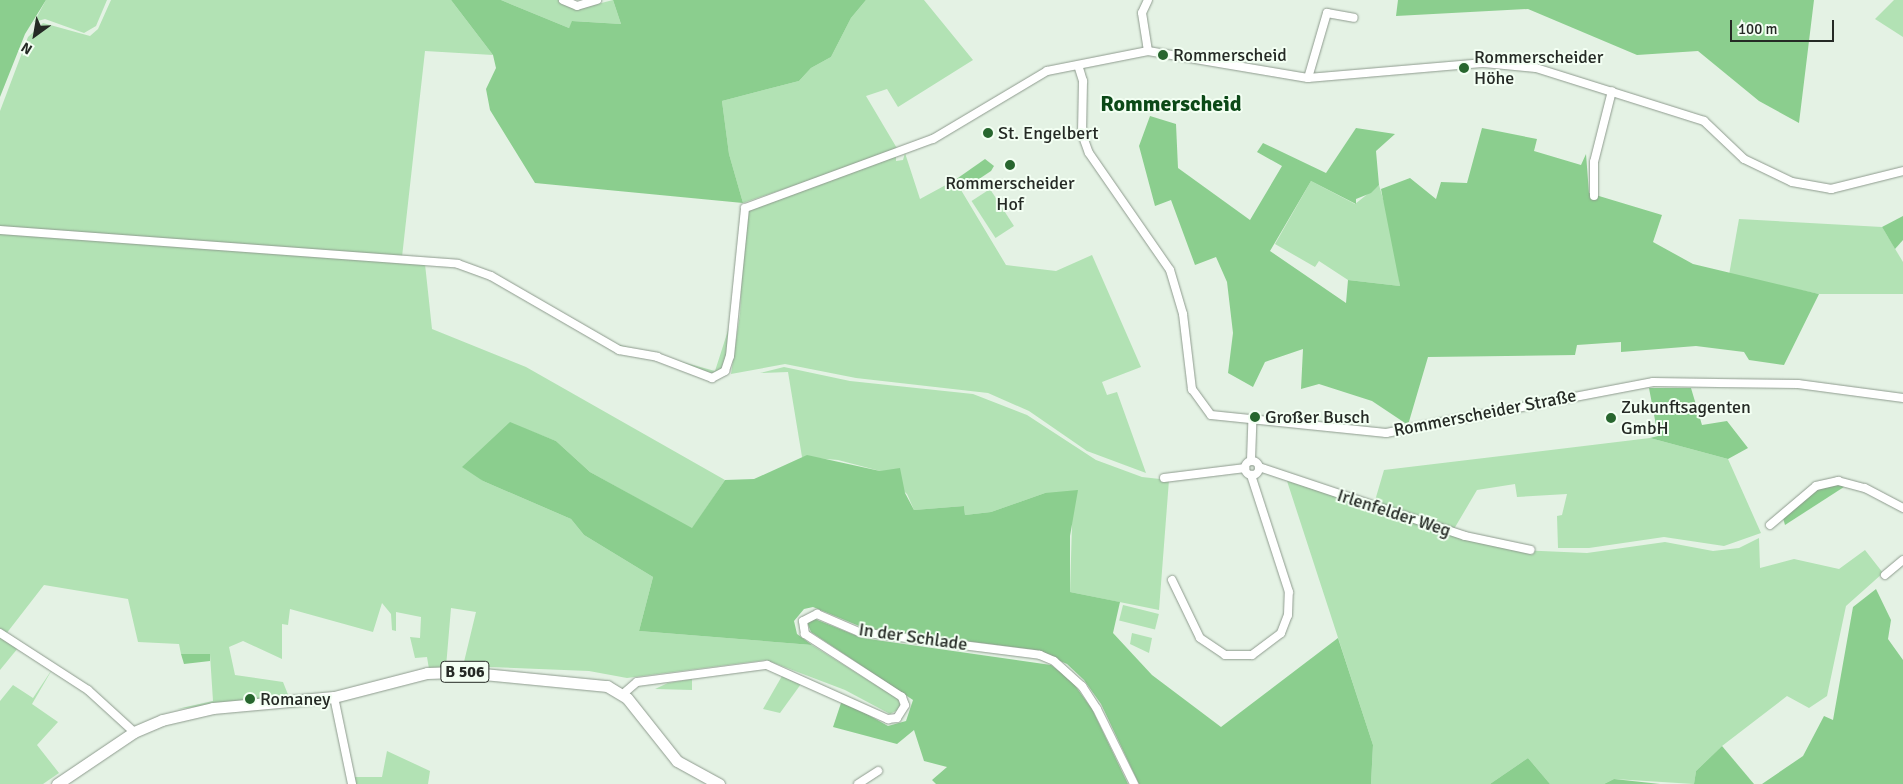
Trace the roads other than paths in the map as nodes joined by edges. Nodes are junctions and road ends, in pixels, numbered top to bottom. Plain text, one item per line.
1 (563, 0) edge
2 (597, 0) edge
3 (1148, 0) edge
4 (1354, 18) dead end
5 (1148, 52) junction
6 (1079, 68) junction
7 (1308, 78) junction
8 (1612, 91) junction
9 (1903, 172) edge
10 (1594, 196) dead end
11 (0, 230) edge
12 (1903, 398) edge
13 (1252, 422) junction
14 (1251, 460) junction
15 (1259, 467) junction
16 (1244, 468) junction
17 (1250, 475) junction
18 (1164, 478) dead end
19 (1903, 508) edge
20 (1770, 524) dead end
21 (1531, 550) dead end
22 (1903, 560) edge
23 (1885, 575) dead end
24 (1172, 580) dead end
25 (0, 633) edge
26 (623, 694) junction
27 (334, 697) junction
28 (134, 732) junction
29 (878, 771) dead end
30 (57, 784) edge
31 (352, 784) edge
32 (719, 784) edge
33 (858, 784) edge
34 (1134, 784) edge

1 - 2 street
3 - 5 street
4 - 7 street
5 - 6 street
5 - 7 street
6 - 11 street
6 - 13 street, Rommerscheider Straße
7 - 8 street
8 - 9 street
8 - 10 street
12 - 13 street, Rommerscheider Straße
13 - 14 street
14 - 15 street, Irlenfelder Weg
14 - 16 street
15 - 17 street
15 - 21 street, Irlenfelder Weg
16 - 17 street
16 - 18 street
17 - 24 street
19 - 20 street
22 - 23 street
25 - 28 street
26 - 27 main road, B 506
26 - 32 main road, B 506
26 - 34 street, In der Schlade
27 - 28 main road, B 506
27 - 31 street
28 - 30 main road, B 506
29 - 33 street

